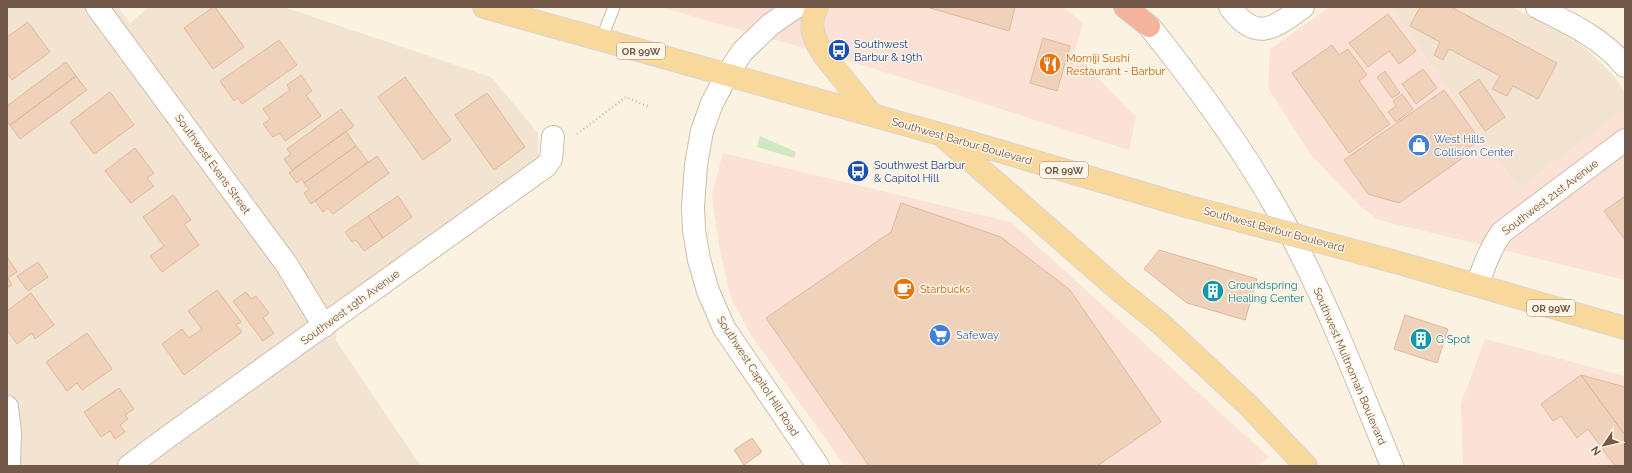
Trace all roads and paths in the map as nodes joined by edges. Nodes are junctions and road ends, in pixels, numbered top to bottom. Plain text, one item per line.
1 (97, 7) edge
2 (484, 7) edge
3 (614, 7) edge
4 (796, 7) edge
5 (817, 7) edge
6 (1125, 7) edge
7 (1138, 7) edge
8 (1230, 7) edge
9 (1303, 7) edge
10 (1537, 7) edge
11 (1149, 26) junction
12 (601, 40) junction
13 (1625, 66) edge
14 (727, 75) junction
15 (649, 108) dead end
16 (872, 115) junction
17 (941, 135) junction
18 (553, 137) joint
19 (1625, 140) edge
20 (1477, 285) junction
21 (324, 326) junction
22 (1625, 328) edge
23 (7, 407) edge
24 (1299, 463) edge
25 (9, 466) edge
26 (129, 466) edge
27 (818, 466) edge
28 (1392, 466) edge

1 - 21 street, Southwest Evans Street
2 - 12 main road, Southwest Barbur Boulevard / OR 99W
3 - 12 lane
4 - 14 street
5 - 16 main road
6 - 11 highway
7 - 11 highway
8 - 9 street
10 - 13 street
11 - 28 street, Southwest Multnomah Boulevard
12 - 14 main road, Southwest Barbur Boulevard / OR 99W
14 - 16 main road, Southwest Barbur Boulevard / OR 99W
14 - 27 street, Southwest Capitol Hill Road
15 - 18 path
16 - 17 main road, Southwest Barbur Boulevard / OR 99W
17 - 20 main road, Southwest Barbur Boulevard / OR 99W, bridge
17 - 24 main road
18 - 21 street, Southwest 19th Avenue
19 - 20 street, Southwest 21st Avenue
20 - 22 main road, Southwest Barbur Boulevard / OR 99W
21 - 26 street, Southwest 19th Avenue
23 - 25 street

